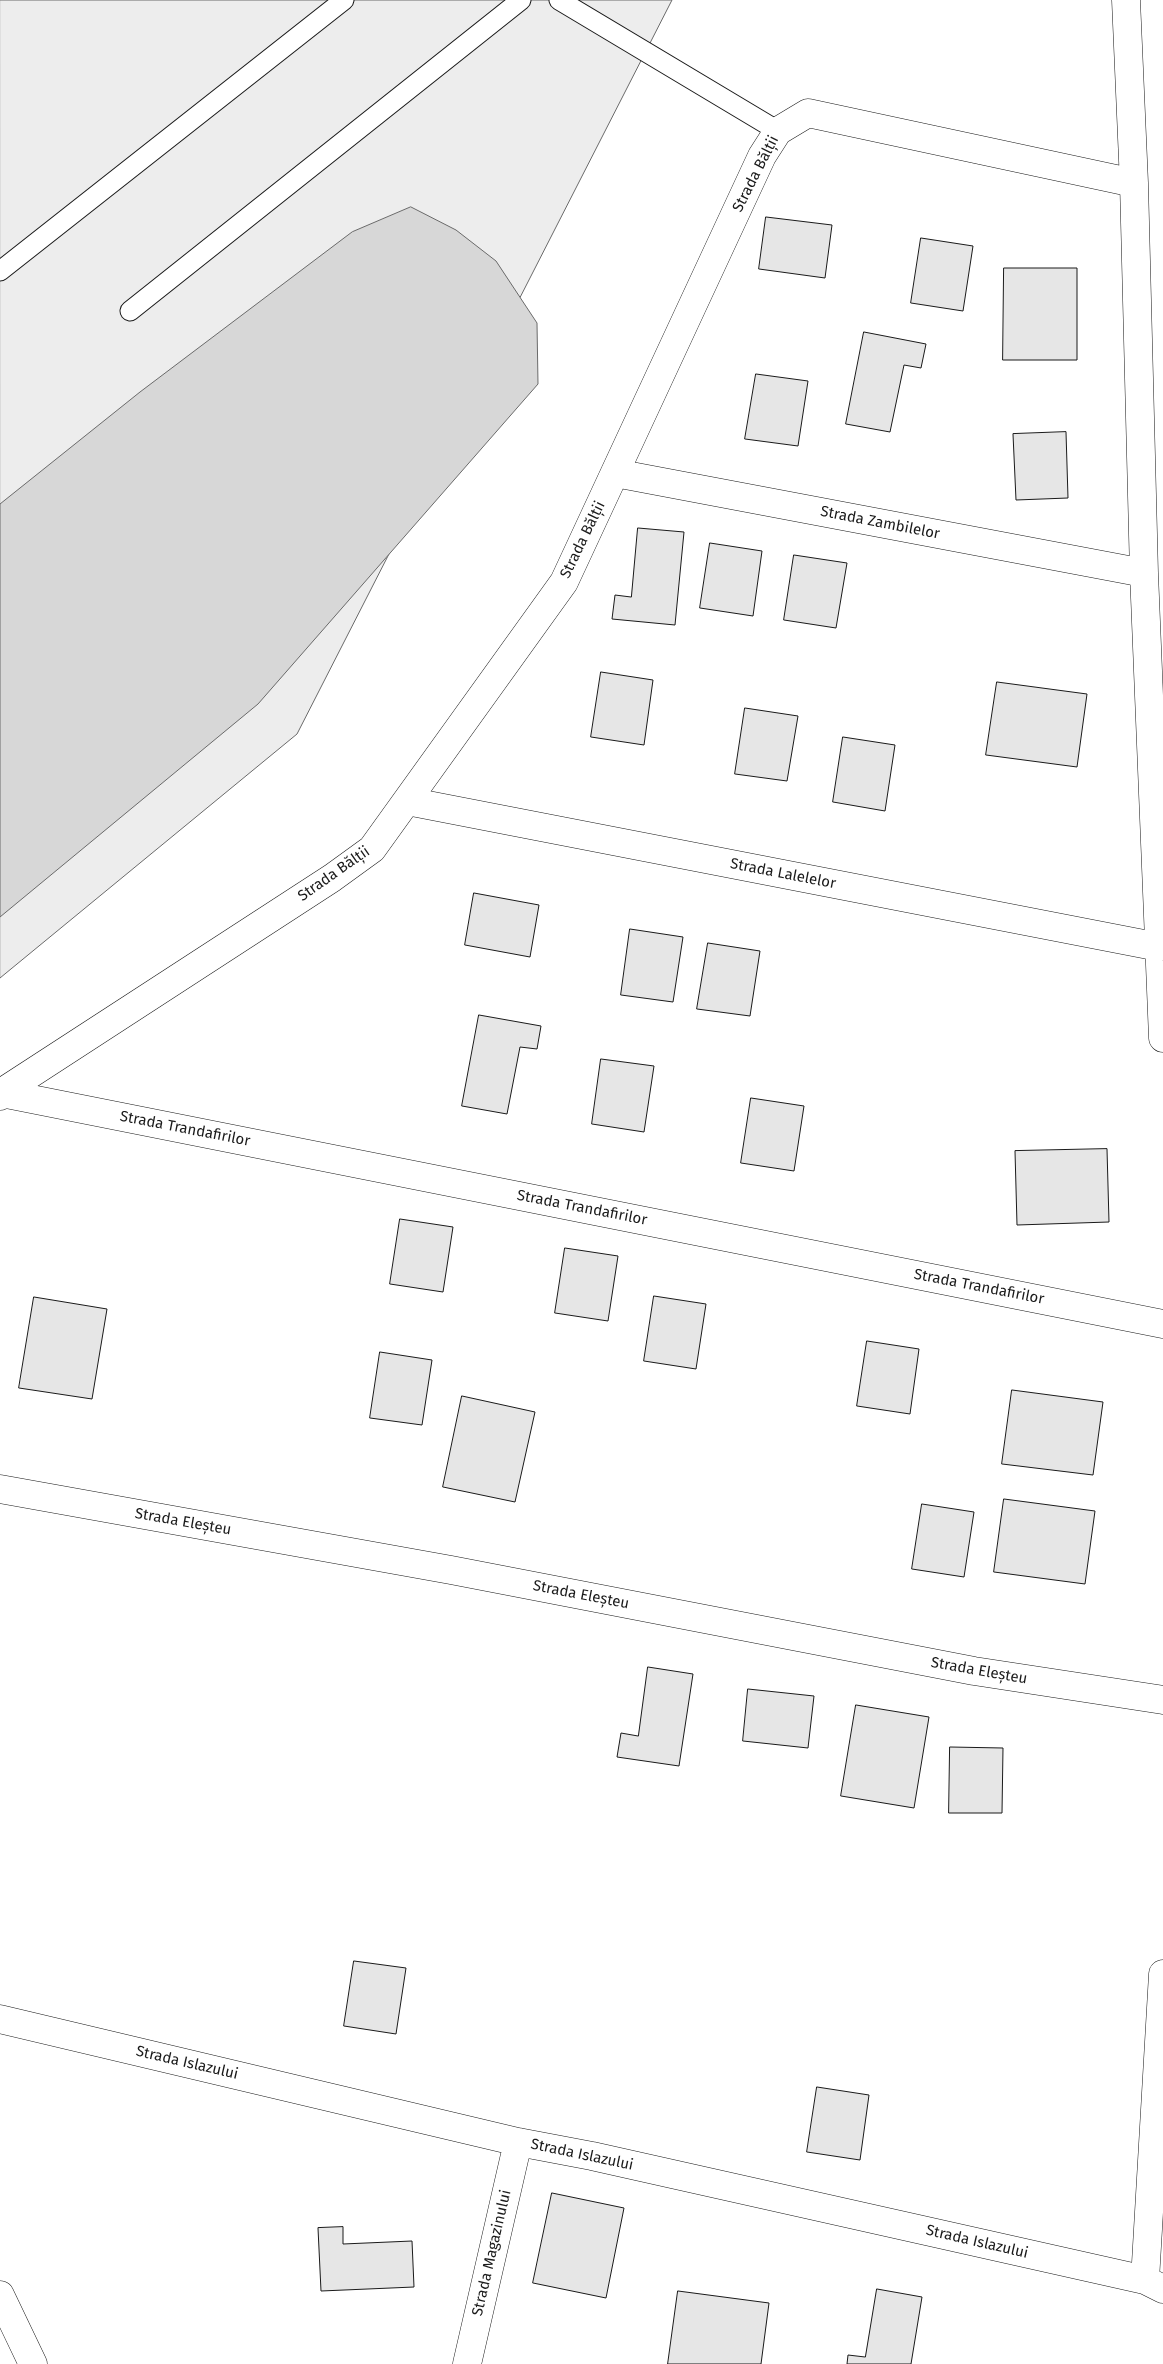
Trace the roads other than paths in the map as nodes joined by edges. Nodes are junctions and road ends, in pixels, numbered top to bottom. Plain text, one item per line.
1 (344, 0) edge
2 (521, 0) edge
3 (559, 0) edge
4 (1126, 0) edge
5 (778, 131) junction
6 (1134, 183) junction
7 (0, 271) edge
8 (130, 311) dead end
9 (615, 473) junction
10 (1144, 572) junction
11 (407, 800) junction
12 (1159, 946) junction
13 (1163, 1038) edge
14 (0, 1094) edge
15 (1163, 1324) edge
16 (0, 1489) edge
17 (1163, 1700) edge
18 (1163, 1974) edge
19 (0, 2019) edge
20 (518, 2142) junction
21 (1154, 2284) edge
22 (0, 2295) edge
23 (33, 2364) edge
24 (467, 2364) edge

1 - 7 lane
2 - 8 lane
3 - 5 lane
4 - 6 street
5 - 6 street, Strada Bălții
5 - 9 street, Strada Bălții
6 - 10 street
9 - 10 street, Strada Zambilelor
9 - 11 street, Strada Bălții
10 - 12 street
11 - 12 street, Strada Lalelelor
11 - 14 street, Strada Bălții
12 - 13 street
14 - 15 street, Strada Trandafirilor
16 - 17 street, Strada Eleșteu
18 - 21 street
19 - 20 street, Strada Islazului
20 - 21 street, Strada Islazului
20 - 24 street, Strada Magazinului
22 - 23 street

